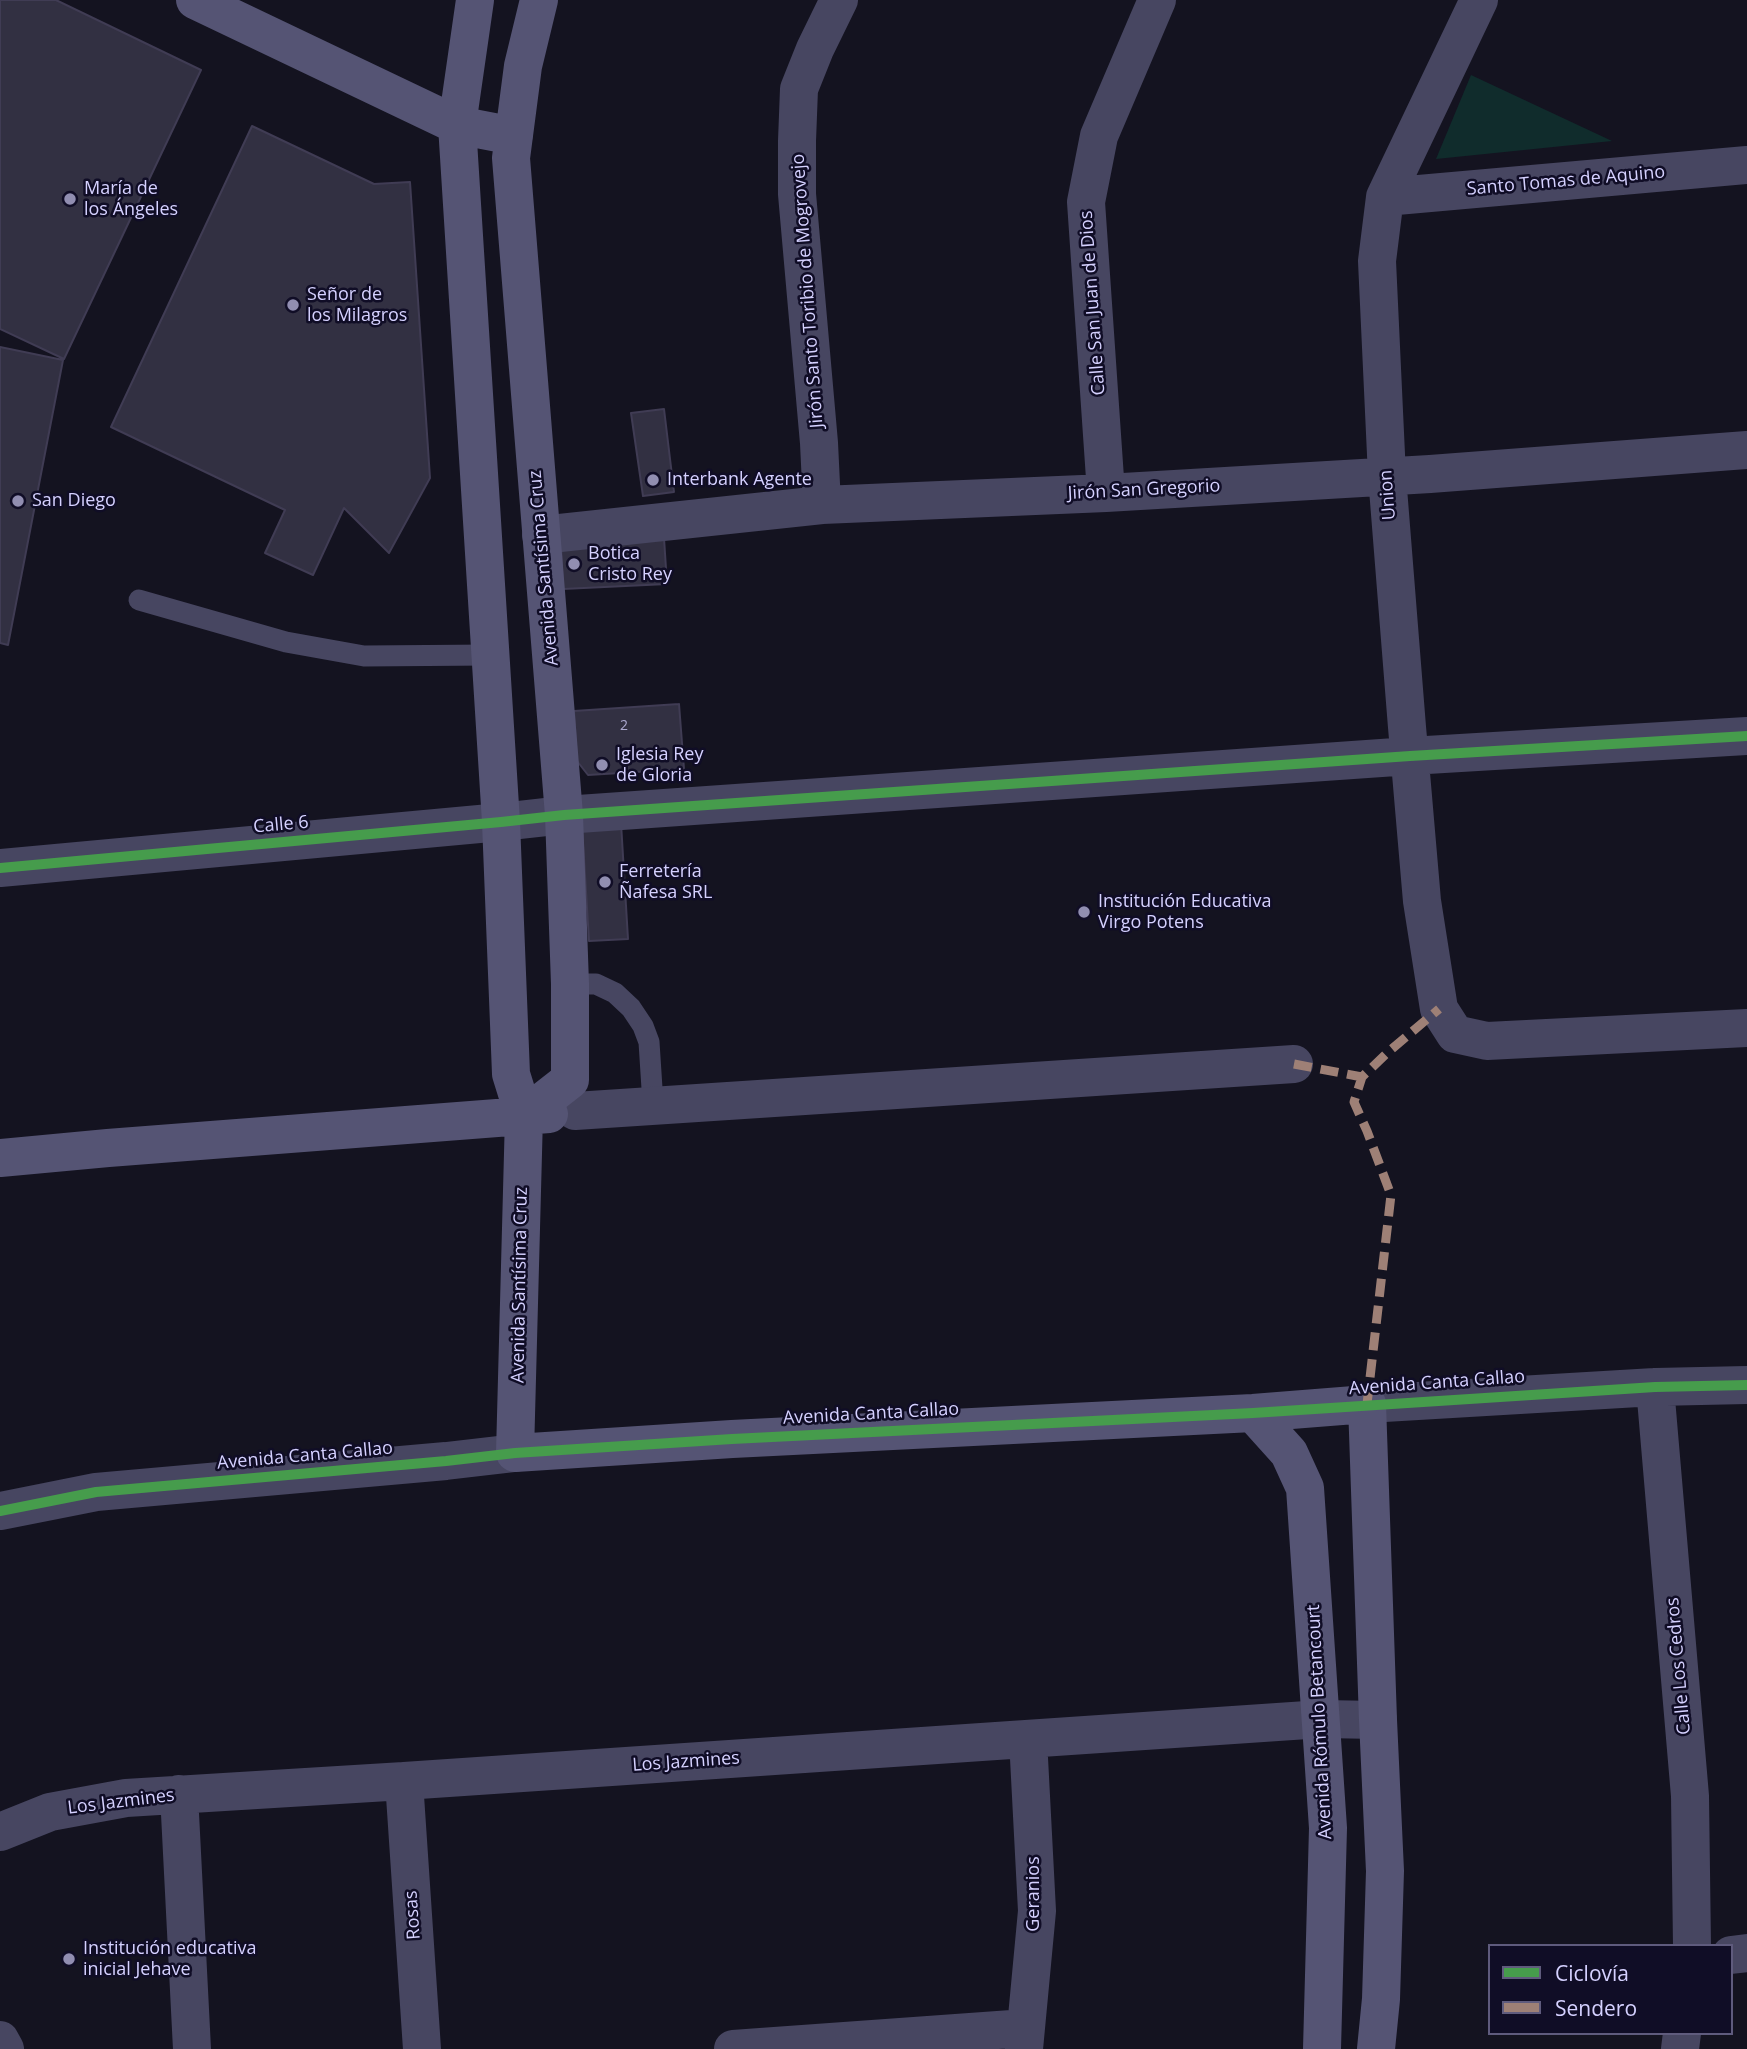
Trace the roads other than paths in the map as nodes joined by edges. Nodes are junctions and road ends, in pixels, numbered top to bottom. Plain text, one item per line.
1 (195, 0) edge
2 (475, 0) edge
3 (539, 0) edge
4 (839, 0) edge
5 (1157, 0) edge
6 (1479, 0) edge
7 (457, 125) junction
8 (514, 136) junction
9 (1747, 165) edge
10 (1385, 197) junction
11 (1747, 450) edge
12 (1387, 476) junction
13 (1106, 493) junction
14 (822, 506) junction
15 (541, 535) junction
16 (139, 600) dead end
17 (490, 655) junction
18 (1747, 736) edge
19 (1410, 756) junction
20 (564, 815) junction
21 (500, 822) junction
22 (0, 868) edge
23 (570, 984) junction
24 (1747, 1028) edge
25 (1294, 1064) dead end
26 (653, 1104) junction
27 (524, 1116) junction
28 (0, 1158) edge
29 (1747, 1385) edge
30 (1655, 1387) junction
31 (1367, 1404) junction
32 (1253, 1413) junction
33 (515, 1453) junction
34 (0, 1511) edge
35 (1322, 1719) junction
36 (1378, 1720) junction
37 (1028, 1739) junction
38 (404, 1781) junction
39 (179, 1794) junction
40 (0, 1832) edge
41 (1692, 1944) edge
42 (1025, 2039) edge
43 (0, 2040) edge
44 (5, 2049) edge
45 (192, 2049) edge
46 (422, 2049) edge
47 (733, 2049) edge
48 (1322, 2049) edge
49 (1376, 2049) edge

1 - 7 street
2 - 7 street, Avenida Santísima Cruz
3 - 8 street, Avenida Santísima Cruz
4 - 14 street, Jirón Santo Toribio de Mogrovejo
5 - 13 street, Calle San Juan de Dios
6 - 10 street, Union
7 - 8 street
7 - 17 street, Avenida Santísima Cruz
8 - 15 street, Avenida Santísima Cruz
9 - 10 street, Santo Tomas de Aquino
10 - 12 street, Union
11 - 12 street, Jirón San Gregorio
12 - 13 street, Jirón San Gregorio
12 - 19 street, Union
13 - 14 street, Jirón San Gregorio
14 - 15 street, Jirón San Gregorio
15 - 20 street, Avenida Santísima Cruz
16 - 17 lane
17 - 21 street, Avenida Santísima Cruz
18 - 19 street, Calle 6
19 - 20 street, Calle 6
19 - 24 street, Union
20 - 21 street, Calle 6
20 - 23 street, Avenida Santísima Cruz
21 - 22 street, Calle 6
21 - 27 street, Avenida Santísima Cruz
23 - 26 lane
23 - 27 street, Avenida Santísima Cruz
25 - 26 street
26 - 27 street
27 - 28 street
27 - 33 street, Avenida Santísima Cruz
29 - 30 street, Avenida Canta Callao
30 - 31 street, Avenida Canta Callao
30 - 41 street, Calle Los Cedros
31 - 32 street, Avenida Canta Callao
31 - 36 street
32 - 33 street, Avenida Canta Callao
32 - 35 street, Avenida Rómulo Betancourt
33 - 34 street, Avenida Canta Callao
35 - 36 street, Los Jazmines
35 - 37 street, Los Jazmines
35 - 48 street, Avenida Rómulo Betancourt
36 - 49 street
37 - 38 street, Los Jazmines
37 - 42 street, Geranios
38 - 39 street, Los Jazmines
38 - 46 street, Rosas
39 - 40 street, Los Jazmines
39 - 45 street
42 - 47 street
43 - 44 street

